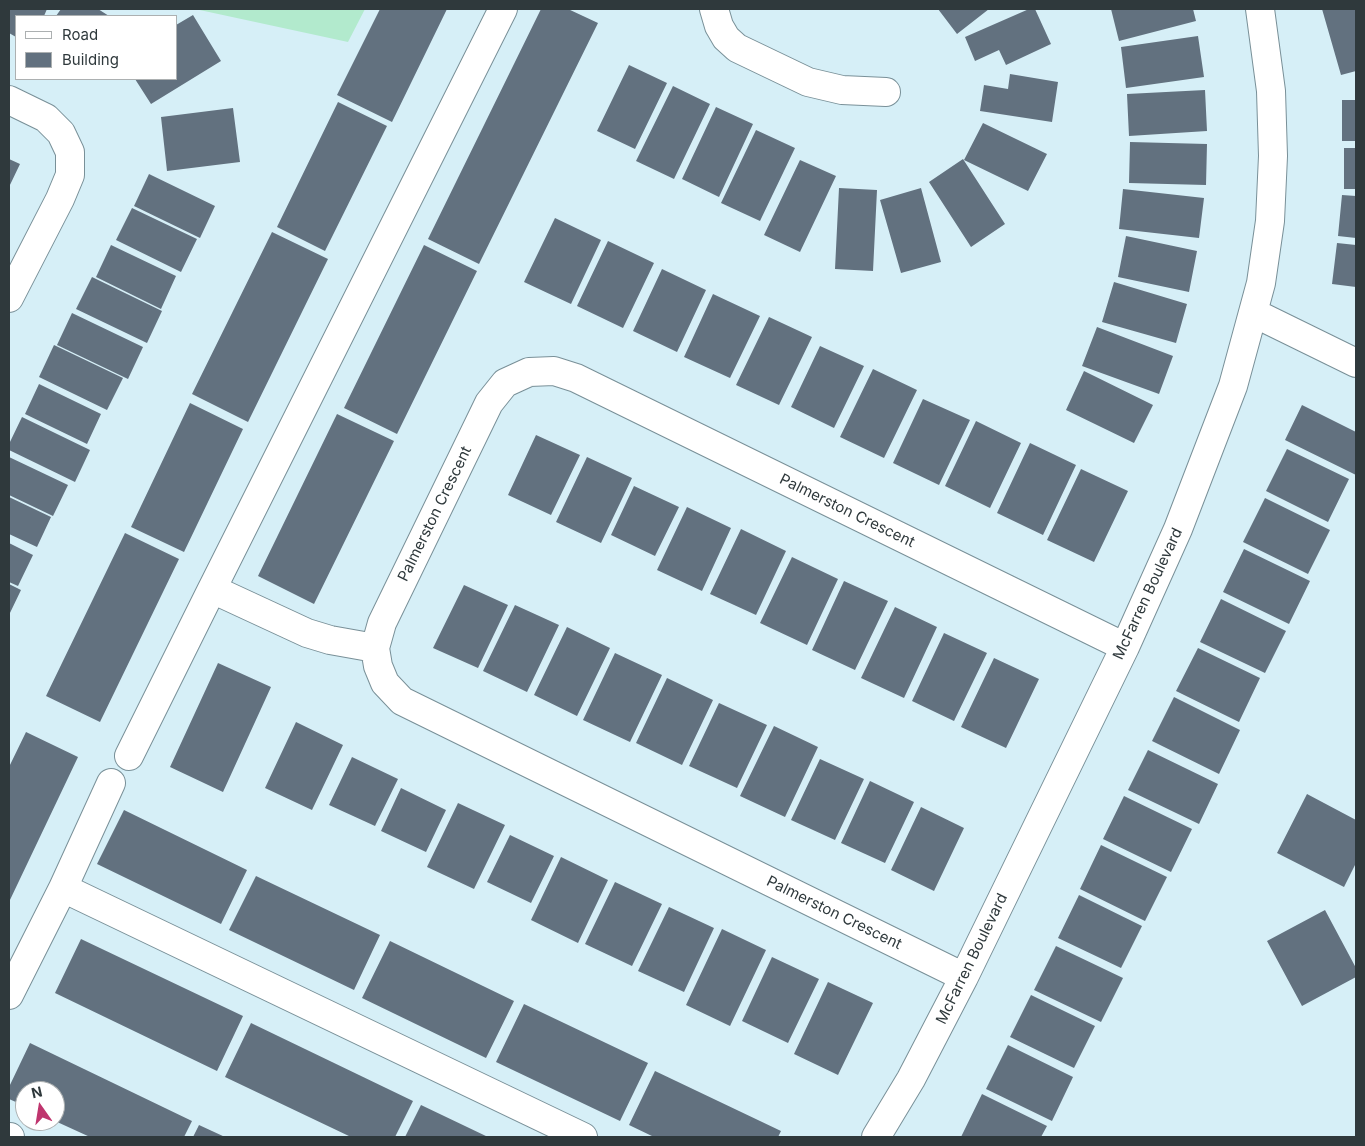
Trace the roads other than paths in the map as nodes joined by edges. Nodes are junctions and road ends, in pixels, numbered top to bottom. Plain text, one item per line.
1 (503, 9) edge
2 (714, 9) edge
3 (1260, 9) edge
4 (886, 92) dead end
5 (9, 100) edge
6 (9, 298) edge
7 (1254, 313) junction
8 (1356, 364) edge
9 (212, 589) junction
10 (1125, 647) junction
11 (375, 648) junction
12 (129, 756) dead end
13 (111, 784) dead end
14 (63, 888) junction
15 (964, 976) junction
16 (9, 995) edge
17 (584, 1137) edge
18 (876, 1137) edge

1 - 9 street
2 - 4 street
3 - 7 street, McFarren Boulevard
5 - 6 street
7 - 8 street
7 - 10 street, McFarren Boulevard
9 - 11 street
9 - 12 street
10 - 11 street, Palmerston Crescent
10 - 15 street, McFarren Boulevard
11 - 15 street, Palmerston Crescent
13 - 14 street
14 - 16 street
14 - 17 street
15 - 18 street, McFarren Boulevard

